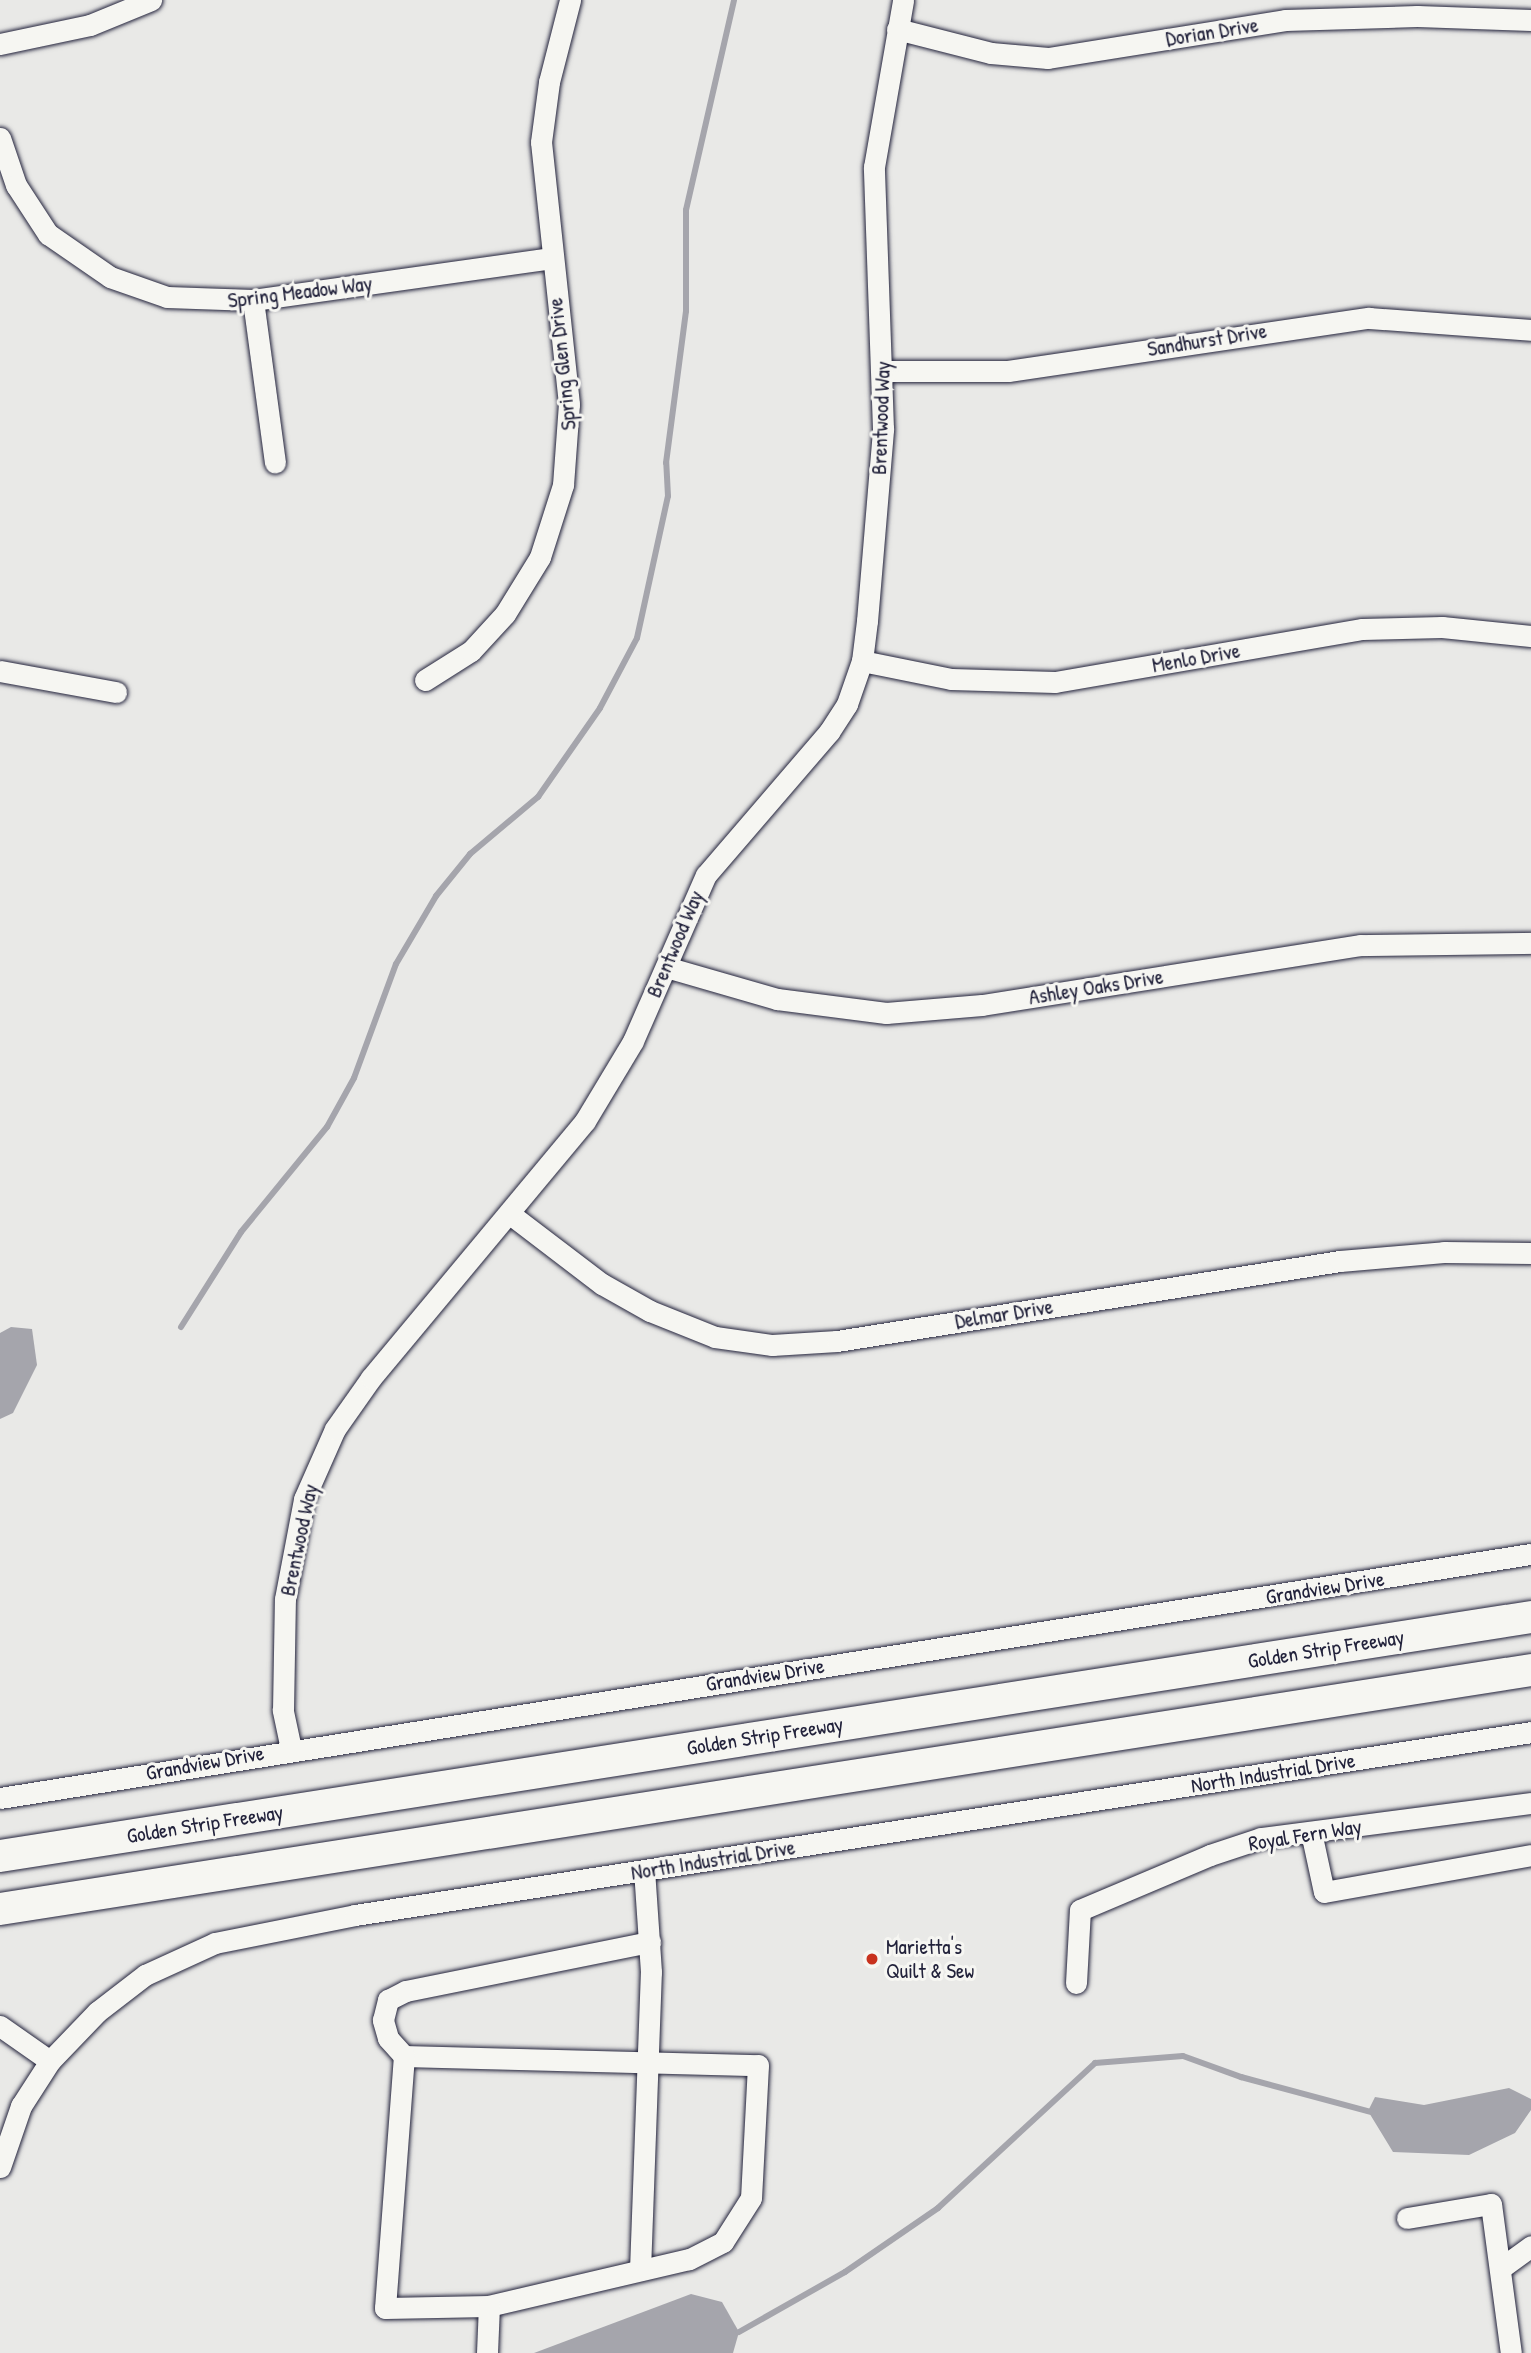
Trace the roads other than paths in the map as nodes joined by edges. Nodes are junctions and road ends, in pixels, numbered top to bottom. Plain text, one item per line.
1 (150, 0) edge
2 (570, 0) edge
3 (903, 0) edge
4 (1531, 20) edge
5 (897, 29) junction
6 (0, 44) edge
7 (0, 138) edge
8 (550, 258) junction
9 (253, 300) junction
10 (1531, 330) edge
11 (884, 371) junction
12 (275, 463) dead end
13 (1531, 636) edge
14 (862, 661) junction
15 (0, 671) edge
16 (425, 680) dead end
17 (116, 692) dead end
18 (1531, 943) edge
19 (666, 967) junction
20 (510, 1214) junction
21 (1531, 1253) edge
22 (1531, 1554) edge
23 (1531, 1617) edge
24 (1531, 1670) edge
25 (1531, 1732) edge
26 (291, 1749) junction
27 (0, 1798) edge
28 (1531, 1803) edge
29 (1311, 1832) junction
30 (1531, 1855) edge
31 (0, 1856) edge
32 (644, 1870) junction
33 (0, 1909) edge
34 (650, 1942) junction
35 (1076, 1983) dead end
36 (0, 2026) edge
37 (404, 2056) junction
38 (50, 2060) junction
39 (646, 2062) junction
40 (0, 2167) edge
41 (1408, 2218) dead end
42 (1531, 2246) edge
43 (1501, 2268) junction
44 (640, 2270) junction
45 (489, 2306) junction
46 (487, 2353) edge
47 (1511, 2353) edge

1 - 6 street
2 - 8 street, Spring Glen Drive
3 - 5 street, Brentwood Way
4 - 5 street, Dorian Drive
5 - 11 street, Brentwood Way
7 - 9 street, Spring Meadow Way
8 - 9 street, Spring Meadow Way
8 - 16 street, Spring Glen Drive
9 - 12 street
10 - 11 street, Sandhurst Drive
11 - 14 street, Brentwood Way
13 - 14 street, Menlo Drive
14 - 19 street, Brentwood Way
15 - 17 street
18 - 19 street, Ashley Oaks Drive
19 - 20 street, Brentwood Way
20 - 21 street, Delmar Drive
20 - 26 street, Brentwood Way
22 - 26 street, Grandview Drive
23 - 31 highway, Golden Strip Freeway
24 - 33 highway
25 - 32 street, North Industrial Drive
26 - 27 street, Grandview Drive
28 - 29 street, Royal Fern Way
29 - 30 street
29 - 35 street, Royal Fern Way
32 - 34 street
32 - 38 street, North Industrial Drive
34 - 37 street
34 - 39 street
36 - 38 street
37 - 39 street
37 - 45 street
38 - 40 street, North Industrial Drive
39 - 44 street
39 - 44 street
41 - 43 street
42 - 43 street
43 - 47 street
44 - 45 street
45 - 46 street

